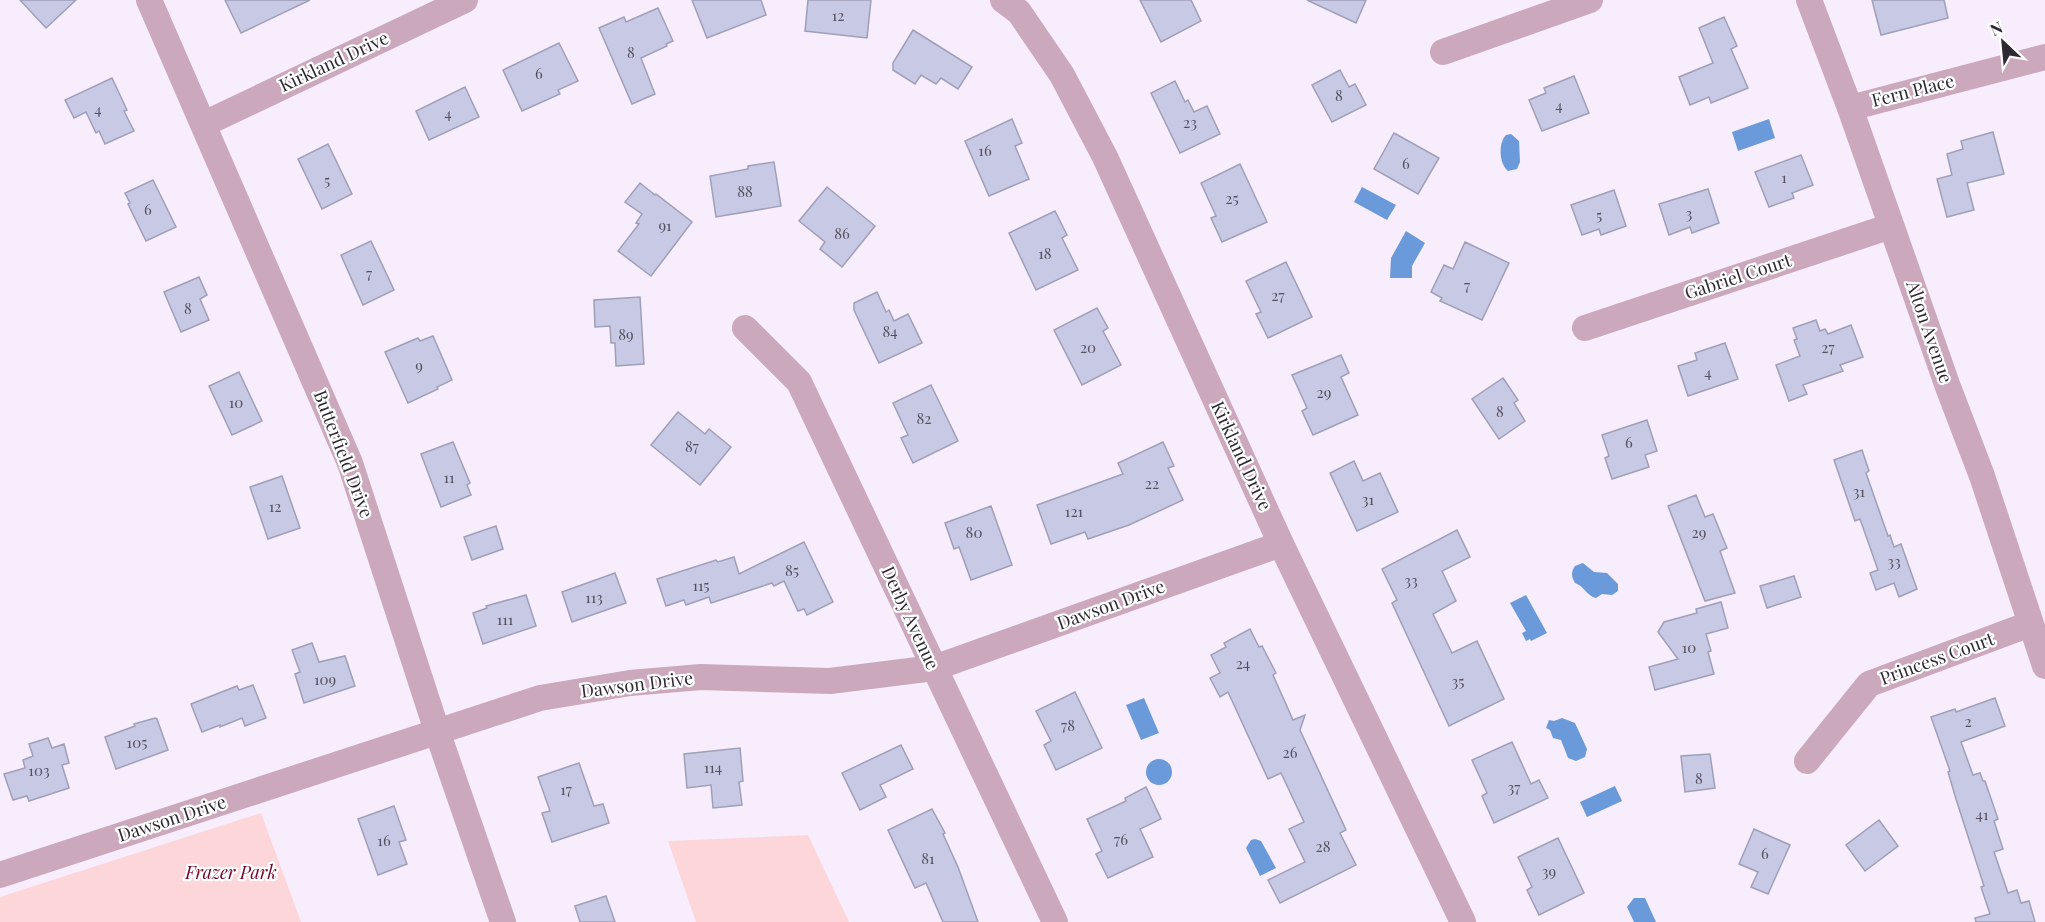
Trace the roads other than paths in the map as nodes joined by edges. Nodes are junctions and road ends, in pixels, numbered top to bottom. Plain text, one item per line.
1 (149, 0) edge
2 (465, 0) edge
3 (1003, 0) edge
4 (1590, 0) edge
5 (1809, 0) edge
6 (1443, 52) dead end
7 (2045, 57) edge
8 (1850, 108) junction
9 (204, 124) junction
10 (1891, 226) junction
11 (746, 328) dead end
12 (1585, 328) dead end
13 (1281, 544) junction
14 (2030, 624) junction
15 (2045, 666) edge
16 (934, 668) junction
17 (437, 731) junction
18 (1807, 761) dead end
19 (0, 875) edge
20 (503, 922) edge
21 (1055, 922) edge
22 (1463, 922) edge

1 - 9 street, Butterfield Drive
2 - 9 street, Kirkland Drive
3 - 13 street, Kirkland Drive
4 - 6 street
5 - 8 street, Alton Avenue
7 - 8 street, Fern Place
8 - 10 street, Alton Avenue
9 - 17 street, Butterfield Drive
10 - 12 street, Gabriel Court
10 - 14 street, Alton Avenue
11 - 16 street, Derby Avenue
13 - 16 street, Dawson Drive
13 - 22 street, Kirkland Drive
14 - 15 street, Alton Avenue
14 - 18 street, Princess Court
16 - 17 street, Dawson Drive
16 - 21 street, Derby Avenue
17 - 19 street, Dawson Drive
17 - 20 street, Butterfield Drive

